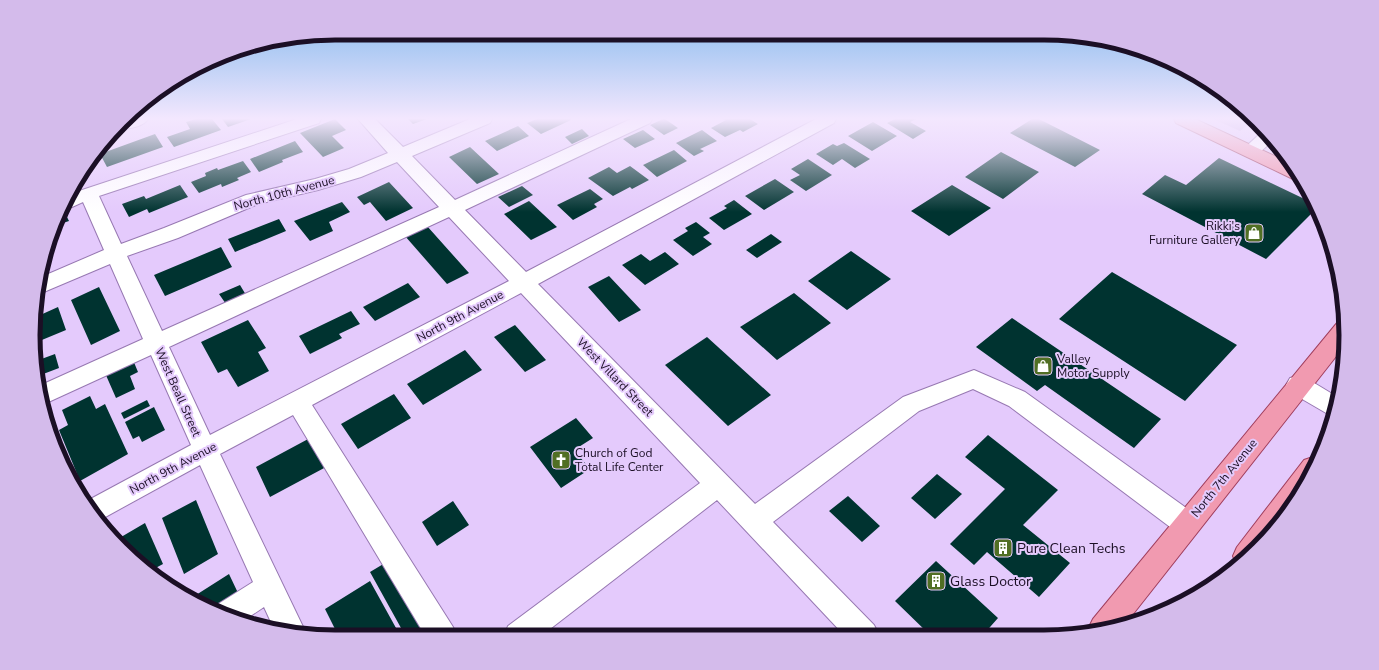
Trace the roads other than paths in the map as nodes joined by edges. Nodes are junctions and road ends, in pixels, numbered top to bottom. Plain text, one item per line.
1 (218, 150) edge
2 (396, 150) edge
3 (412, 150) edge
4 (577, 150) edge
5 (770, 150) edge
6 (1250, 151) edge
7 (401, 155) junction
8 (1288, 170) edge
9 (88, 193) junction
10 (73, 199) edge
11 (453, 208) junction
12 (116, 253) junction
13 (524, 282) junction
14 (45, 283) edge
15 (1339, 336) edge
16 (156, 342) junction
17 (1298, 385) junction
18 (46, 393) edge
19 (298, 402) junction
20 (1330, 405) edge
21 (205, 450) junction
22 (718, 484) junction
23 (97, 509) edge
24 (1281, 511) edge
25 (754, 520) junction
26 (1274, 520) edge
27 (1187, 524) junction
28 (269, 588) junction
29 (232, 611) edge
30 (1108, 623) edge
31 (287, 626) edge
32 (439, 630) edge
33 (526, 630) edge
34 (859, 630) edge

1 - 9 street
2 - 7 street, West Villard Street
3 - 7 street, North 10th Avenue
4 - 11 street
5 - 13 street, North 9th Avenue
6 - 8 main road
7 - 11 street, West Villard Street
7 - 12 street, North 10th Avenue
9 - 10 street
9 - 12 street, West Beall Street
11 - 13 street, West Villard Street
11 - 16 street
12 - 14 street, North 10th Avenue
12 - 16 street, West Beall Street
13 - 19 street, North 9th Avenue
13 - 22 street, West Villard Street
15 - 17 main road, North 7th Avenue
16 - 18 street
16 - 21 street, West Beall Street
17 - 20 street
17 - 27 main road, North 7th Avenue
19 - 21 street, North 9th Avenue
19 - 32 street
21 - 23 street, North 9th Avenue
21 - 28 street, West Beall Street
22 - 25 street, West Villard Street
22 - 33 street
24 - 26 main road
25 - 27 street
25 - 34 street, West Villard Street
27 - 30 main road, North 7th Avenue
28 - 29 street
28 - 31 street, West Beall Street

